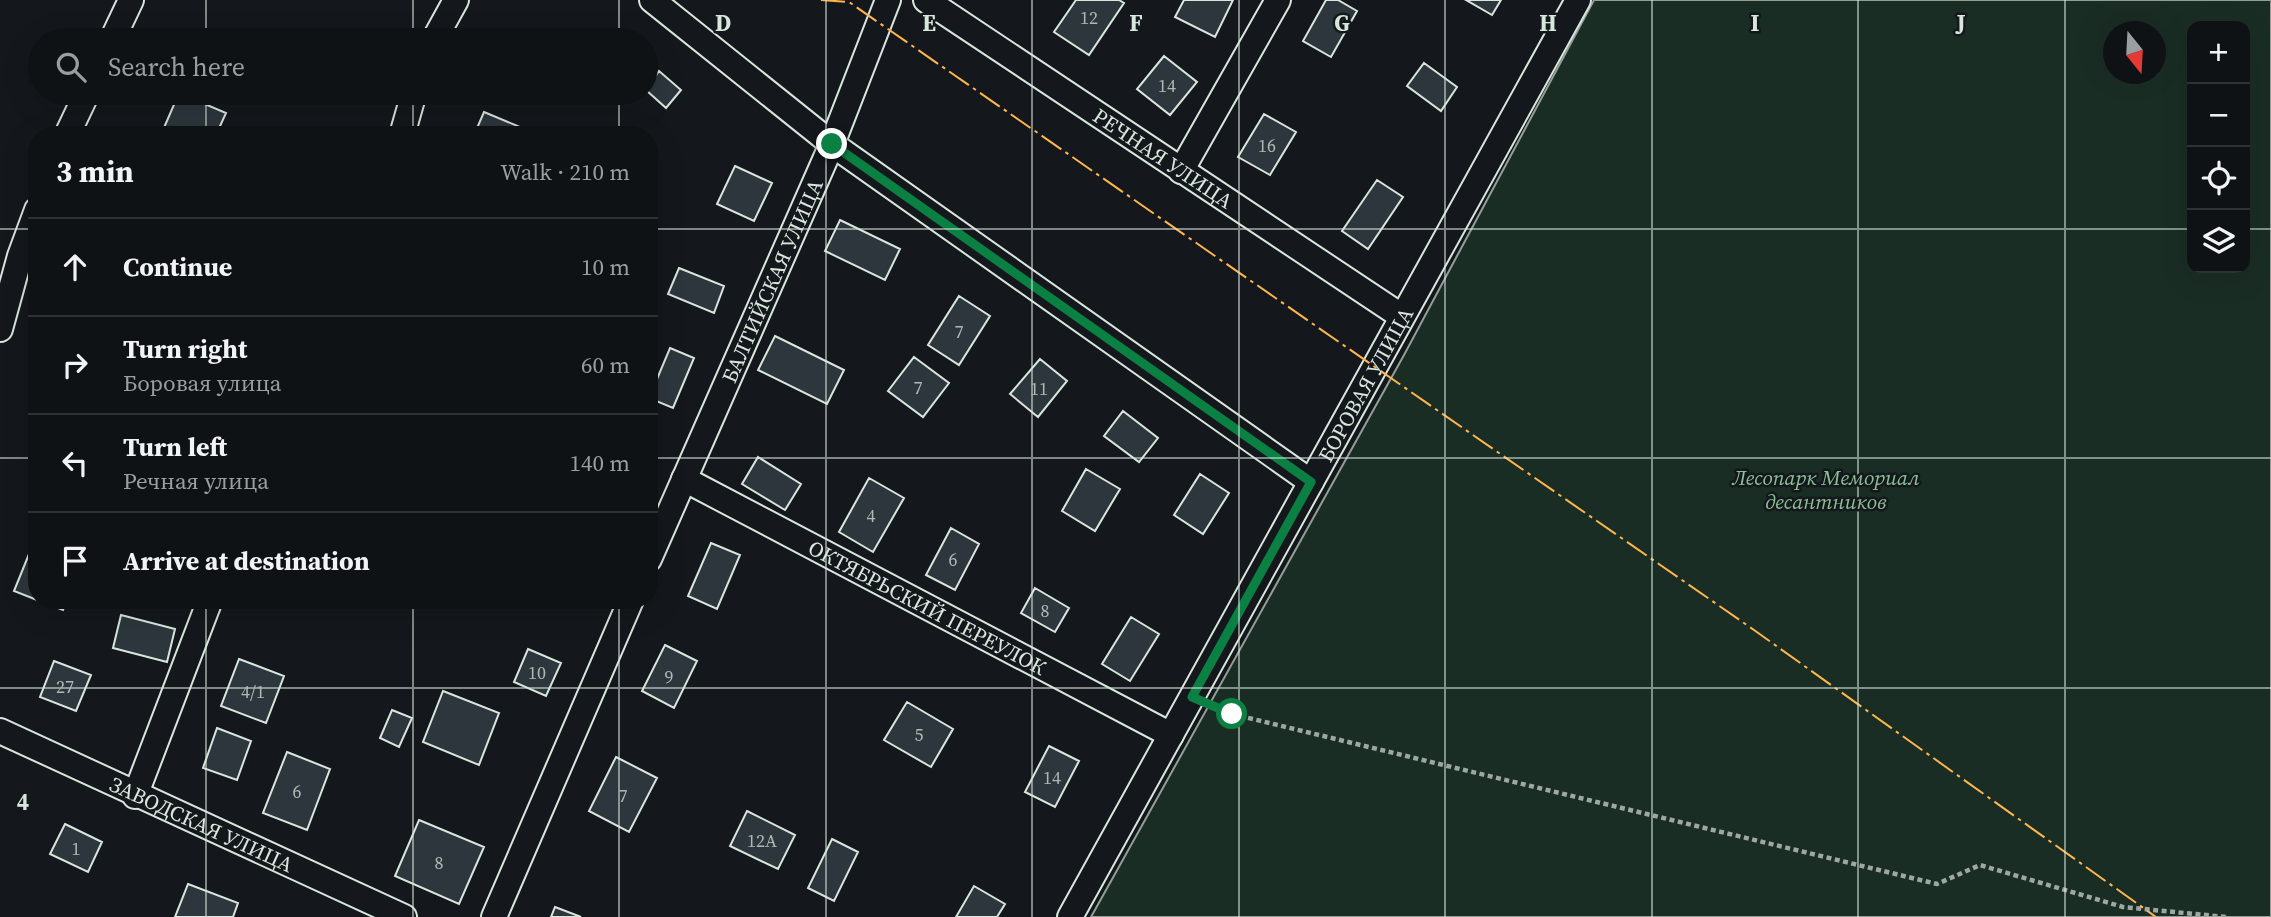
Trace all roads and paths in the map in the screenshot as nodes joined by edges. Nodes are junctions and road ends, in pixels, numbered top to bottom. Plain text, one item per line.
1 (131, 0) edge
2 (456, 0) edge
3 (652, 0) edge
4 (888, 0) edge
5 (926, 0) edge
6 (1278, 0) edge
7 (1578, 0) edge
8 (118, 28) edge
9 (441, 28) edge
10 (81, 105) edge
11 (411, 105) edge
12 (71, 126) edge
13 (405, 126) edge
14 (832, 144) junction
15 (1181, 172) junction
16 (28, 234) edge
17 (1401, 316) junction
18 (0, 329) edge
19 (684, 480) junction
20 (1311, 482) junction
21 (658, 539) edge
22 (207, 609) edge
23 (627, 609) edge
24 (1192, 697) junction
25 (0, 731) edge
26 (1171, 736) junction
27 (135, 796) junction
28 (404, 917) edge
29 (494, 917) edge
30 (1070, 917) edge
31 (2226, 917) edge

1 - 8 street
2 - 9 street
3 - 14 street
4 - 14 street, БАЛТИЙСКАЯ УЛИЦА
5 - 15 street, РЕЧНАЯ УЛИЦА
6 - 15 street
7 - 17 street, БОРОВАЯ УЛИЦА
10 - 12 street
11 - 13 street
14 - 19 street, БАЛТИЙСКАЯ УЛИЦА
14 - 20 street
15 - 17 street, РЕЧНАЯ УЛИЦА
16 - 18 street
17 - 20 street, БОРОВАЯ УЛИЦА
19 - 21 street, БАЛТИЙСКАЯ УЛИЦА
19 - 26 street, ОКТЯБРЬСКИЙ ПЕРЕУЛОК
20 - 24 street, БОРОВАЯ УЛИЦА
22 - 27 street
23 - 29 street
24 - 26 street, БОРОВАЯ УЛИЦА
24 - 31 path
25 - 27 street, ЗАВОДСКАЯ УЛИЦА
26 - 30 street, БОРОВАЯ УЛИЦА
27 - 28 street, ЗАВОДСКАЯ УЛИЦА

